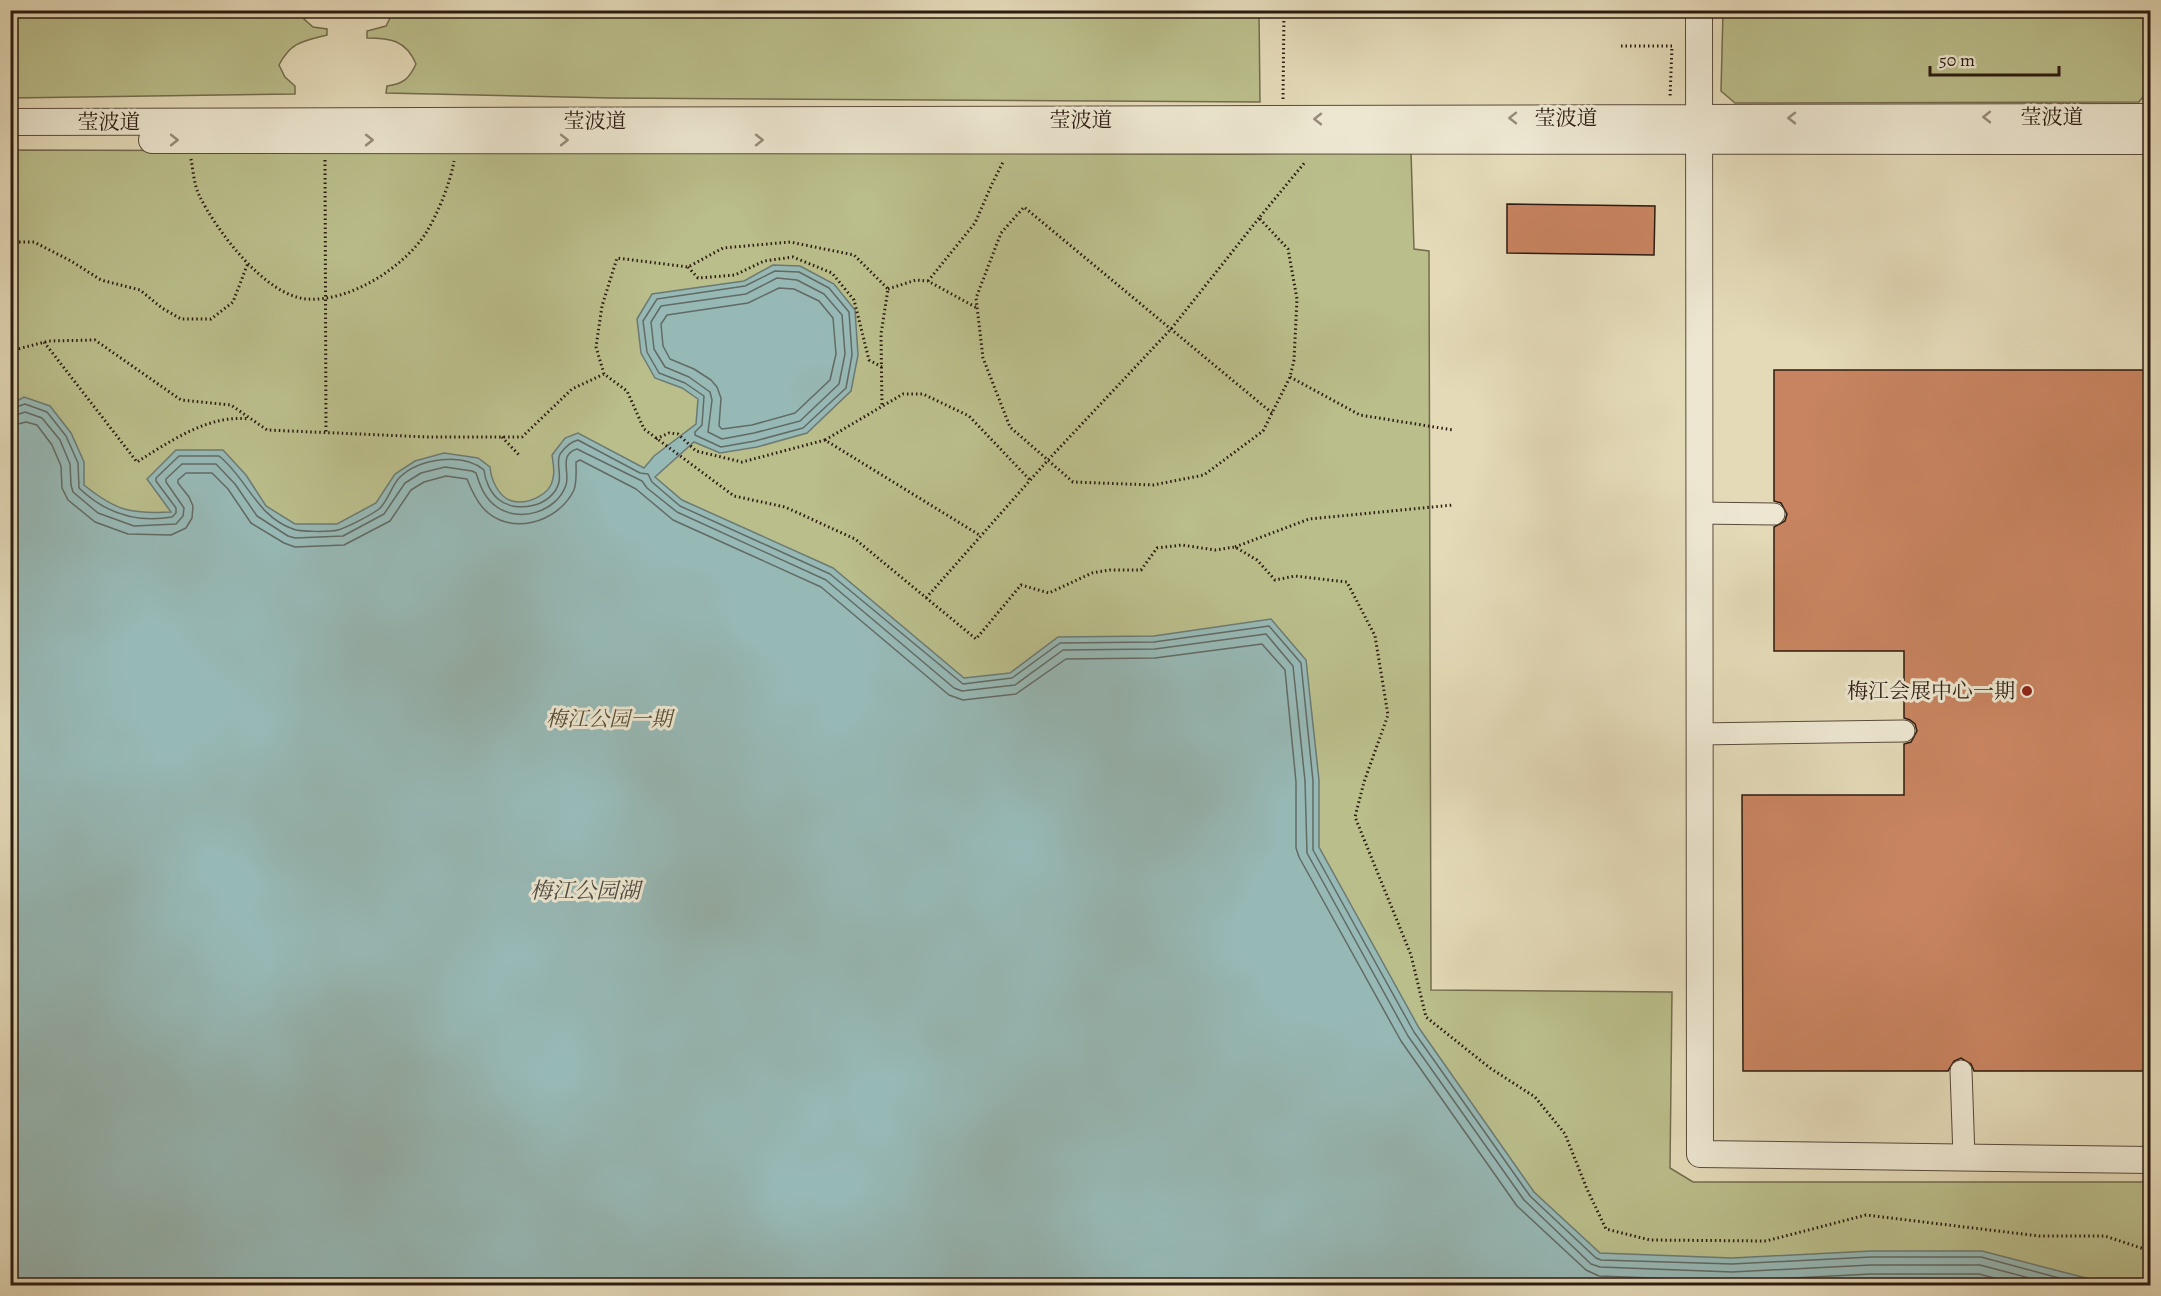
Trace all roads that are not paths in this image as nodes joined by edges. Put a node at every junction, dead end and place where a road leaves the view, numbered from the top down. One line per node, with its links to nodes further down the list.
1 (1699, 10): 4 (street)
2 (10, 122): 4 (street, 莹波道, one-way to 2)
3 (2150, 122): 4 (street, 莹波道)
4 (1699, 130): 5 (street, 莹波道, one-way to 4); 6 (street)
5 (10, 140)
6 (1699, 513): 7 (street); 9 (street)
7 (1774, 514)
8 (1904, 731): 9 (street)
9 (1699, 734): 11 (street)
10 (1961, 1071): 11 (street)
11 (1964, 1157): 12 (street)
12 (2151, 1160)

